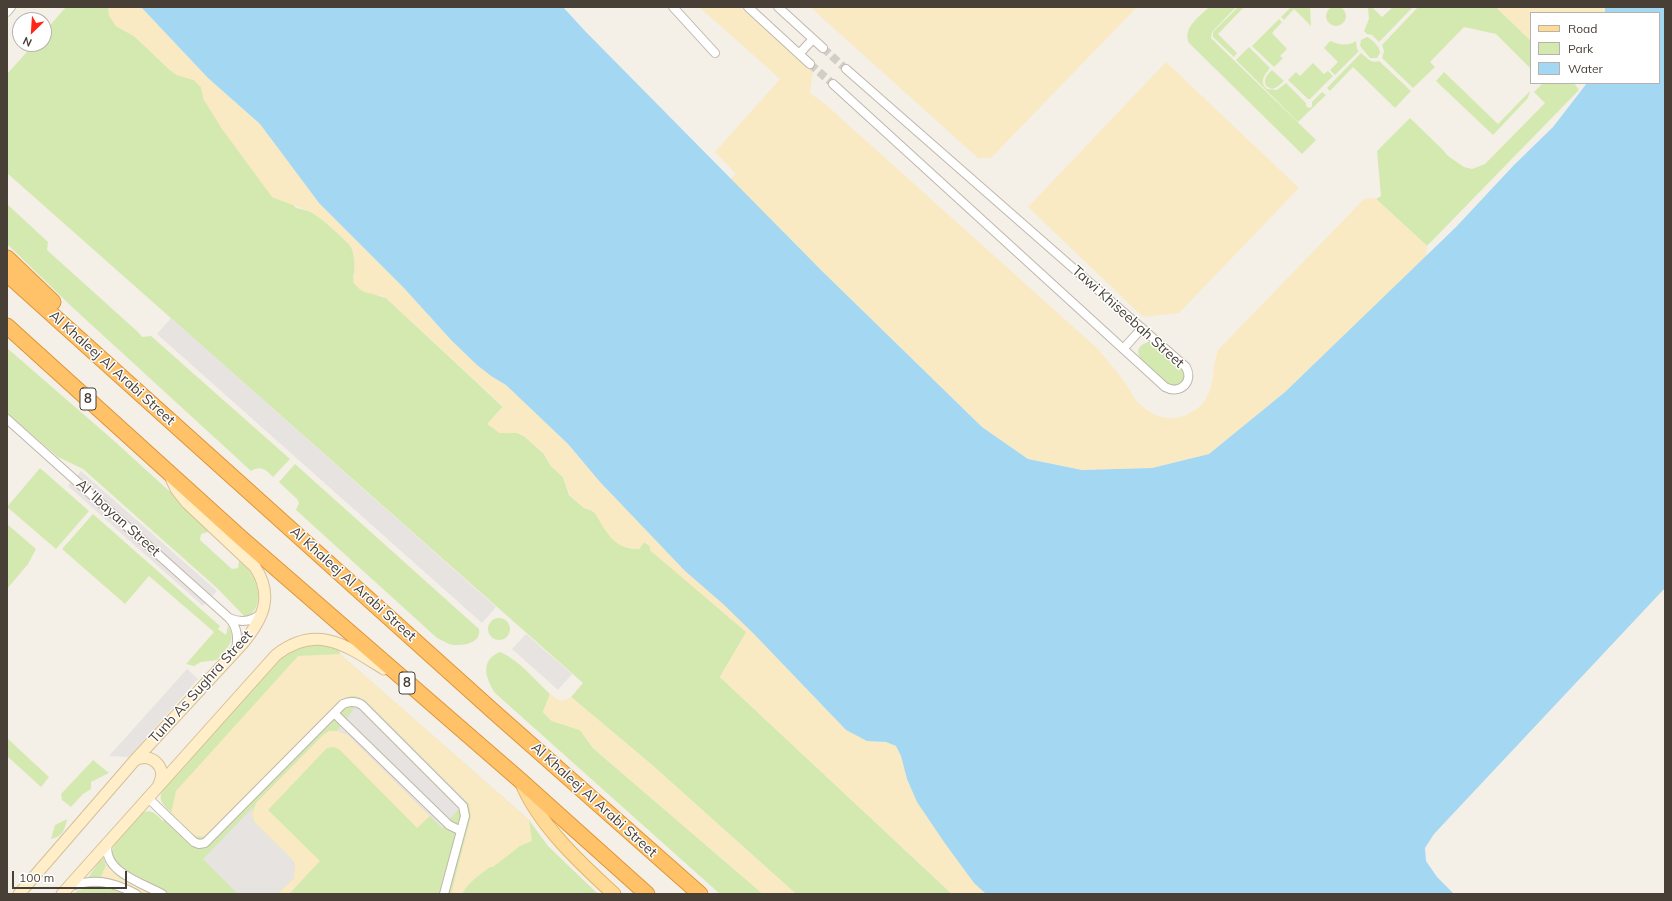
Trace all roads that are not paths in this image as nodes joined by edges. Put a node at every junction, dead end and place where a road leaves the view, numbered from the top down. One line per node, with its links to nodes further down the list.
1 (11, 7): 5 (street)
2 (673, 7): 8 (street)
3 (748, 7): 9 (street)
4 (778, 7): 6 (street)
5 (7, 12)
6 (813, 39): 7 (street); 9 (street)
7 (823, 48)
8 (715, 53)
9 (799, 54): 10 (street)
10 (810, 64)
11 (846, 69): 16 (street, Tawi Khiseebah Street)
12 (833, 84): 17 (street, Tawi Khiseebah Street)
13 (7, 258): 18 (highway)
14 (7, 274): 18 (highway, Al Khaleej Al Arabi Street)
15 (7, 326): 20 (highway, 8)
16 (1142, 328): 17 (street); 17 (street, Tawi Khiseebah Street)
17 (1124, 348)
18 (91, 349): 39 (highway, Al Khaleej Al Arabi Street)
19 (7, 419): 22 (street, Al 'Ibayan Street)
20 (168, 472): 21 (street, Tunb As Sughra Street); 24 (highway, 8)
21 (262, 612): 22 (street); 23 (street, Tunb As Sughra Street)
22 (229, 618): 23 (street, Al 'Ibayan Street)
23 (236, 651): 26 (street, Tunb As Sughra Street)
24 (408, 683): 27 (highway, 8); 28 (street)
25 (334, 713): 29 (street); 30 (street); 30 (street)
26 (135, 760): 28 (street); 33 (street, Tunb As Sughra Street)
27 (521, 781): 37 (main road); 38 (highway, 8)
28 (159, 784): 29 (street)
29 (147, 797): 31 (street)
30 (461, 831): 36 (street)
31 (108, 841): 32 (street); 35 (street)
32 (65, 891): 34 (street)
33 (20, 894)
34 (136, 894)
35 (162, 894)
36 (444, 894)
37 (614, 894)
38 (647, 894)
39 (700, 894)

